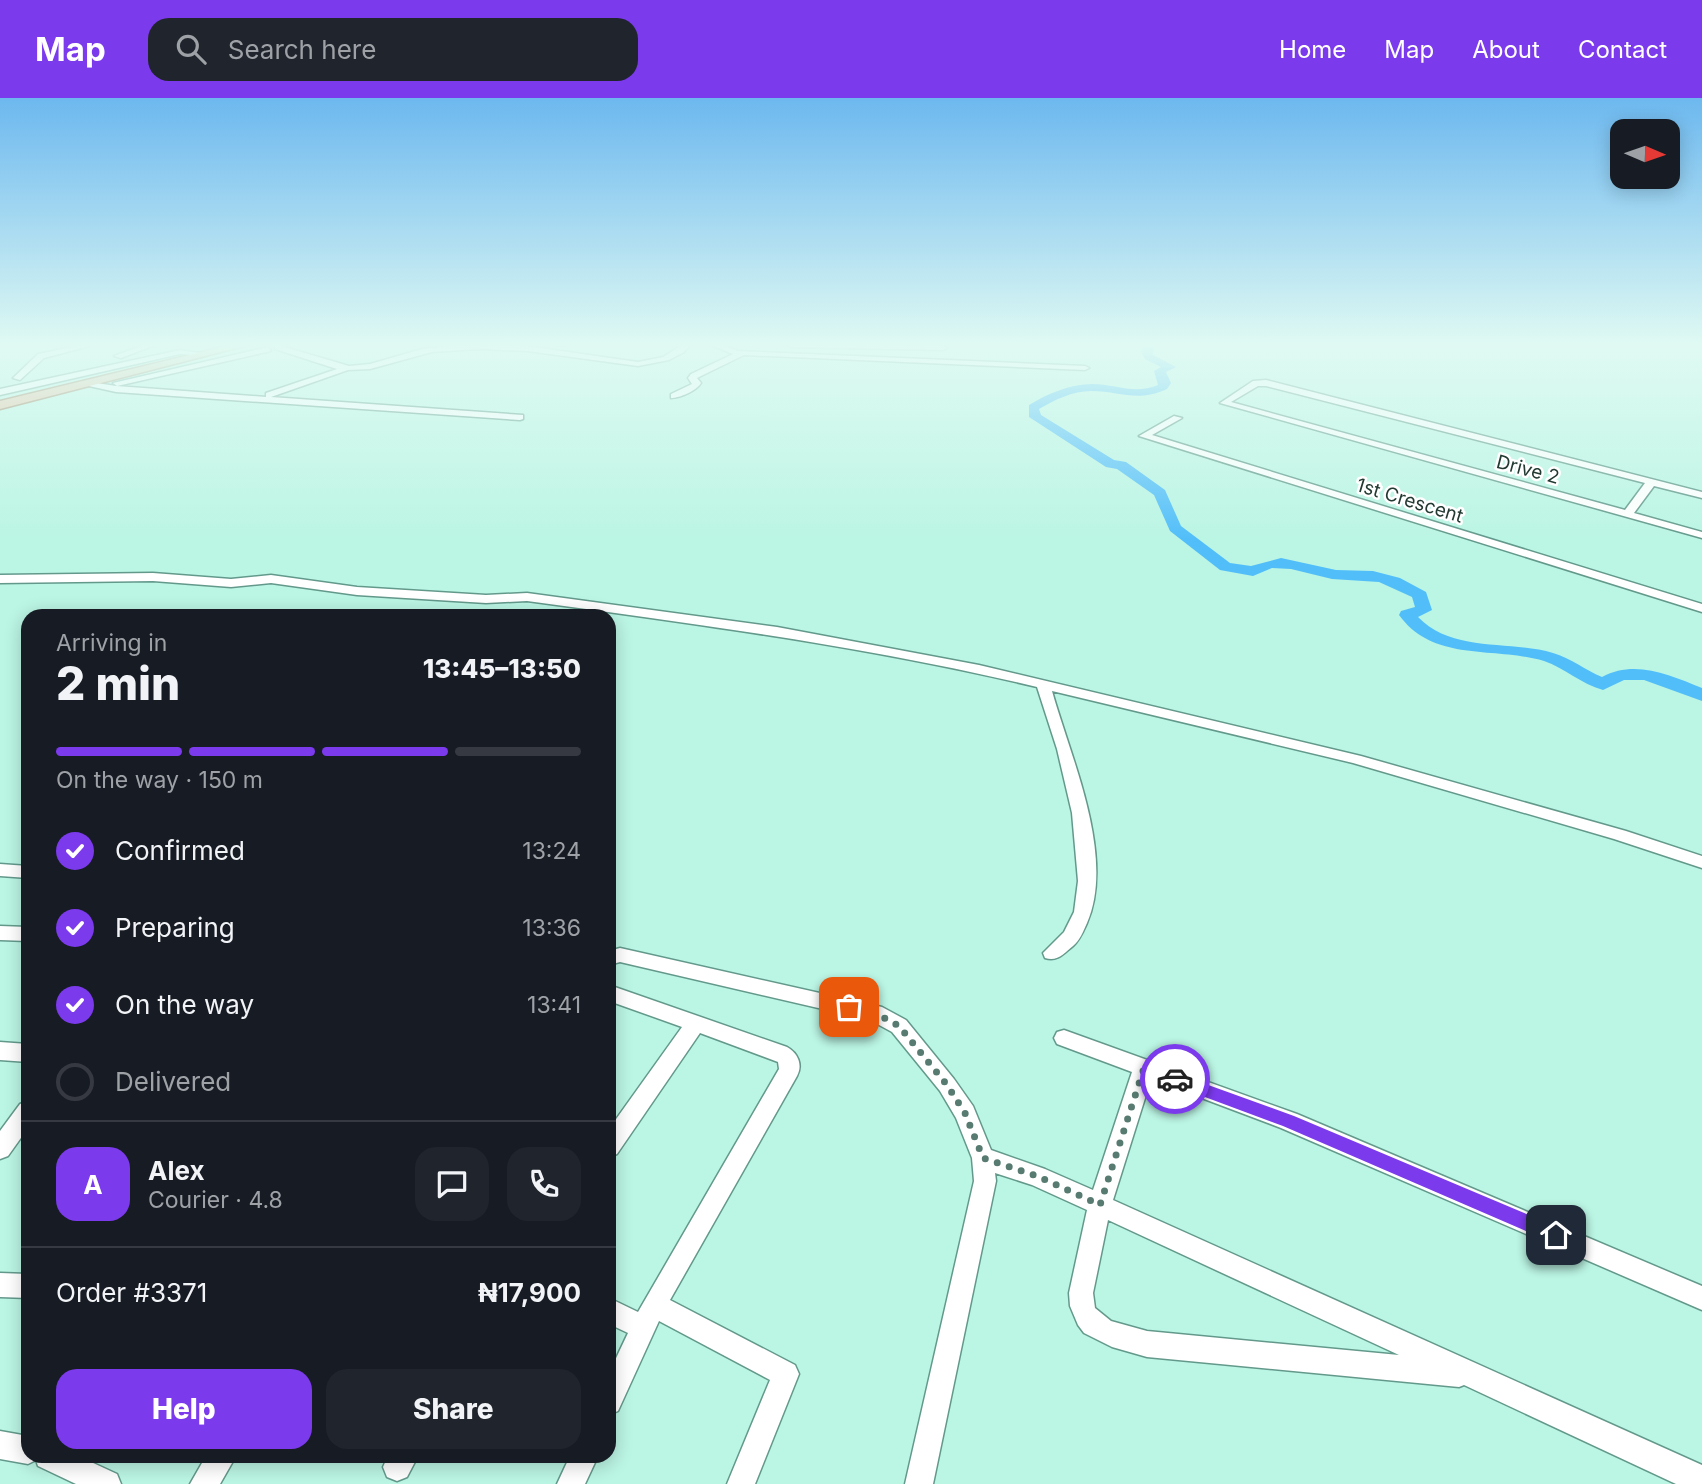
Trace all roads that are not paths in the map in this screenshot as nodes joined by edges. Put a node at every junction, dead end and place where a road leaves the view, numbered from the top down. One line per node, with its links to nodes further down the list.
1 (420, 410): 4 (street)
2 (1248, 410): 8 (street, Drive 2)
3 (1371, 410): 6 (street, Drive 2)
4 (520, 417)
5 (1177, 418): 11 (street, 1st Crescent)
6 (1651, 482): 7 (street); 8 (street)
7 (1702, 495)
8 (1628, 514): 9 (street, Drive 2)
9 (1702, 535)
10 (0, 579): 12 (street)
11 (1702, 608)
12 (615, 609)
13 (616, 609): 14 (street)
14 (1044, 685): 15 (street); 20 (street)
15 (1702, 862)
16 (0, 870): 17 (street)
17 (21, 872)
18 (0, 933): 19 (street)
19 (21, 934)
20 (1052, 953)
21 (616, 956): 31 (street)
22 (616, 996): 23 (street)
23 (695, 1025): 29 (street); 37 (street)
24 (1064, 1038): 27 (street)
25 (0, 1051): 26 (street)
26 (21, 1053)
27 (1144, 1068): 32 (street); 35 (street)
28 (21, 1120): 30 (street)
29 (616, 1137)
30 (0, 1149)
31 (983, 1158): 32 (street); 50 (street)
32 (1100, 1205): 38 (street); 38 (street)
33 (0, 1285): 34 (street)
34 (21, 1286)
35 (1702, 1298)
36 (616, 1311): 37 (street)
37 (648, 1317): 39 (street); 49 (street)
38 (1472, 1376): 45 (street)
39 (616, 1387)
40 (0, 1445): 41 (street)
41 (21, 1449)
42 (63, 1463): 46 (street)
43 (218, 1463): 47 (street)
44 (581, 1463): 48 (street)
45 (1702, 1479)
46 (107, 1484)
47 (204, 1484)
48 (571, 1484)
49 (741, 1484)
50 (919, 1484)

